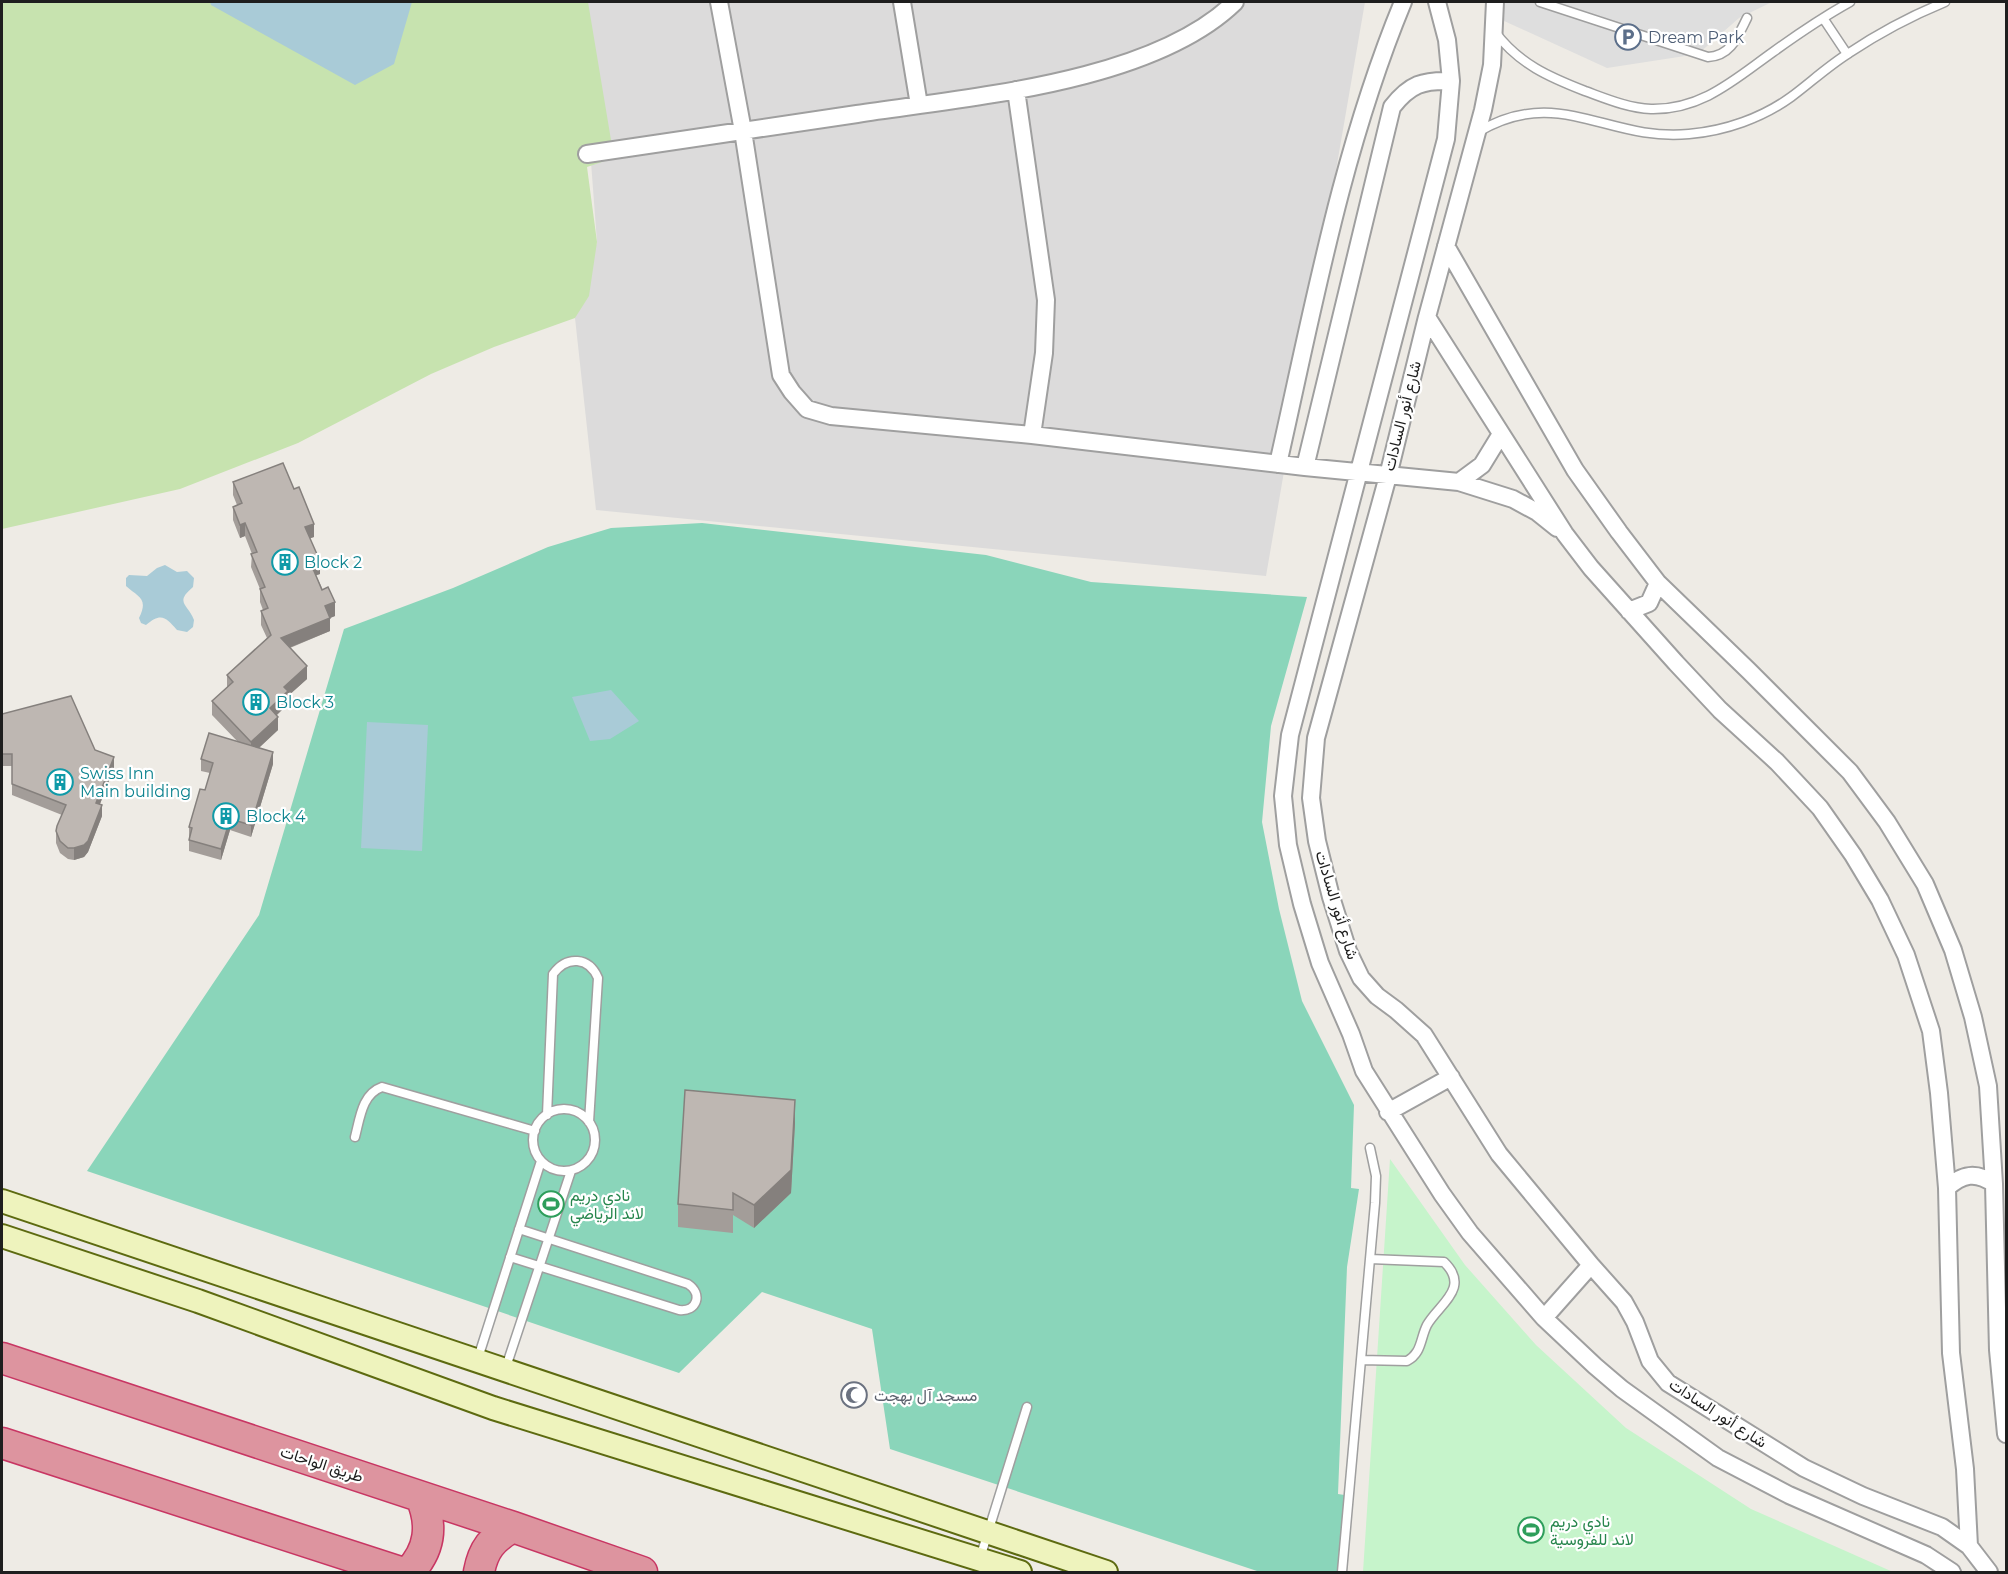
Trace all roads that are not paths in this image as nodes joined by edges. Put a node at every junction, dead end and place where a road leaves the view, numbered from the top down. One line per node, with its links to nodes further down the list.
1 (719, 2): 19 (street)
2 (902, 2): 17 (street)
3 (1234, 2): 15 (street)
4 (1403, 2): 16 (street)
5 (1437, 2): 14 (street, شارع أنور السادات)
6 (1495, 2): 12 (street, شارع أنور السادات)
7 (1540, 2): 10 (lane)
8 (1850, 2): 11 (lane)
9 (1945, 2): 13 (lane)
10 (1747, 18)
11 (1823, 18): 12 (lane); 13 (lane)
12 (1494, 32): 20 (street, شارع أنور السادات)
13 (1847, 54): 20 (lane)
14 (1451, 81): 18 (street); 28 (street, شارع أنور السادات)
15 (1016, 90): 17 (street); 25 (street)
16 (1367, 101): 18 (street); 26 (street)
17 (919, 105): 19 (street)
18 (1392, 107): 27 (street)
19 (743, 131): 21 (street); 25 (street)
20 (1478, 132): 22 (street, شارع أنور السادات)
21 (587, 154)
22 (1446, 246): 23 (street, شارع أنور السادات); 32 (street)
23 (1427, 317): 24 (street); 29 (street, شارع أنور السادات)
24 (1501, 434): 30 (street); 31 (street)
25 (1032, 435): 26 (street)
26 (1278, 464): 27 (street)
27 (1305, 467): 28 (street)
28 (1359, 472): 29 (street); 35 (street, شارع أنور السادات)
29 (1388, 476): 30 (street); 34 (street, شارع أنور السادات)
30 (1459, 482): 31 (street)
31 (1565, 534): 33 (street)
32 (1658, 584): 33 (street); 43 (street)
33 (1629, 611): 44 (street)
34 (1450, 1077): 35 (street); 51 (street, شارع أنور السادات)
35 (1389, 1112): 53 (street, شارع أنور السادات)
36 (547, 1115): 37 (lane); 37 (lane); 38 (lane)
37 (590, 1122): 42 (lane)
38 (535, 1131): 39 (lane); 41 (lane)
39 (355, 1137)
40 (1370, 1148): 50 (lane)
41 (541, 1161): 42 (lane); 46 (lane)
42 (571, 1171): 48 (lane)
43 (1994, 1184): 44 (street); 61 (street)
44 (1947, 1188): 66 (street)
45 (2, 1201): 56 (street)
46 (519, 1229): 48 (lane); 49 (lane)
47 (2, 1236): 58 (street)
48 (549, 1239): 52 (lane); 52 (lane)
49 (510, 1257): 52 (lane); 56 (lane)
50 (1370, 1259): 55 (lane); 55 (lane)
51 (1591, 1265): 53 (street); 66 (street, شارع أنور السادات)
52 (540, 1266): 57 (lane)
53 (1544, 1318): 75 (street, شارع أنور السادات)
54 (2, 1358): 63 (highway, طريق الواحات)
55 (1361, 1360): 74 (lane)
56 (477, 1361): 57 (street); 58 (street)
57 (505, 1370): 60 (street); 65 (street)
58 (466, 1398): 60 (street)
59 (1027, 1407): 65 (lane)
60 (493, 1408): 67 (street)
61 (2007, 1434)
62 (2, 1443): 68 (highway)
63 (421, 1497): 64 (highway, طريق الواحات); 69 (highway)
64 (513, 1527): 70 (highway); 71 (highway, طريق الواحات)
65 (988, 1532): 67 (lane); 73 (street)
66 (1969, 1546): 76 (street, شارع أنور السادات)
67 (980, 1558): 72 (street)
68 (400, 1572)
69 (409, 1572)
70 (479, 1572)
71 (642, 1572)
72 (1020, 1572)
73 (1106, 1572)
74 (1342, 1572)
75 (1952, 1572)
76 (1989, 1572)

